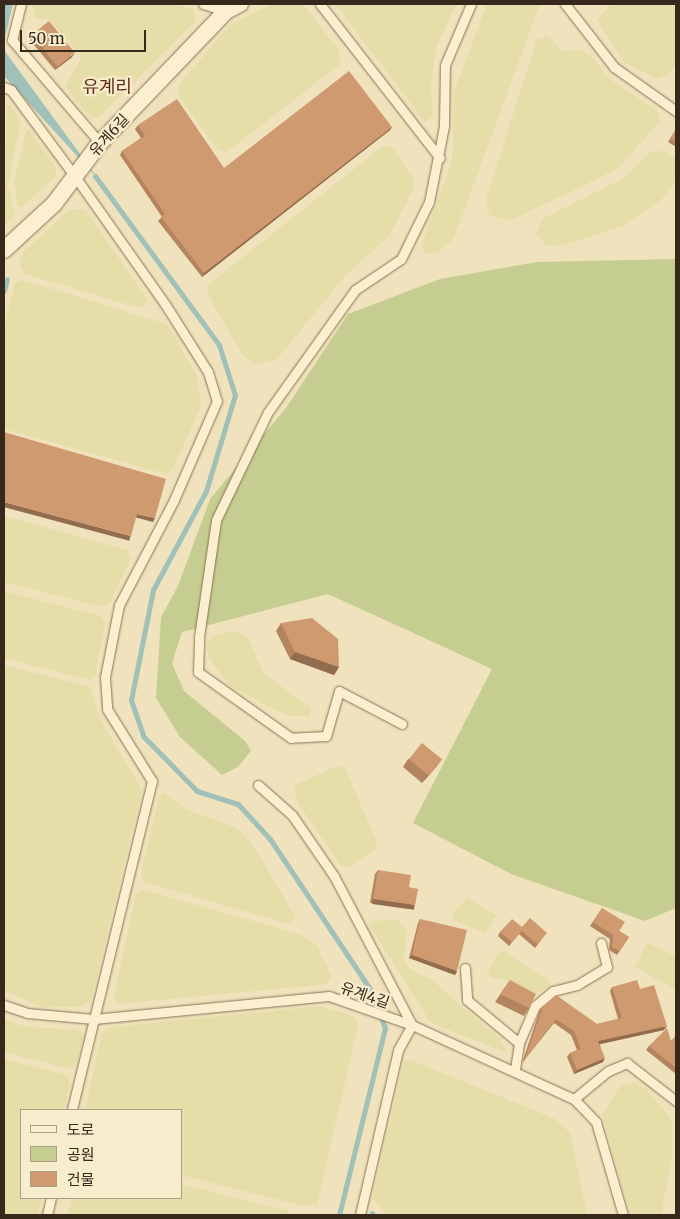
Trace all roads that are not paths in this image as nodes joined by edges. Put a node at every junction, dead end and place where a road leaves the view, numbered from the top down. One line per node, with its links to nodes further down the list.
1 (21, 4): 9 (lane)
2 (203, 4): 6 (lane)
3 (320, 4): 10 (lane)
4 (471, 4): 10 (lane)
5 (565, 4): 8 (lane)
6 (233, 7): 9 (street, 유계6길)
7 (4, 87): 11 (lane)
8 (676, 111)
9 (100, 143): 11 (street, 유계6길)
10 (440, 158): 13 (lane)
11 (74, 175): 12 (street, 유계6길); 18 (lane)
12 (4, 250)
13 (402, 724)
14 (258, 784): 19 (lane)
15 (601, 943): 20 (lane)
16 (465, 968): 20 (lane)
17 (4, 1005): 18 (lane, 유계4길)
18 (94, 1019): 19 (lane, 유계4길); 24 (lane)
19 (412, 1025): 21 (lane, 유계4길); 27 (lane)
20 (518, 1043): 21 (lane)
21 (515, 1069): 22 (lane, 유계4길)
22 (574, 1099): 23 (lane); 28 (lane, 유계4길)
23 (676, 1101)
24 (72, 1109)
25 (51, 1199): 26 (lane)
26 (47, 1215)
27 (360, 1215)
28 (623, 1215)

